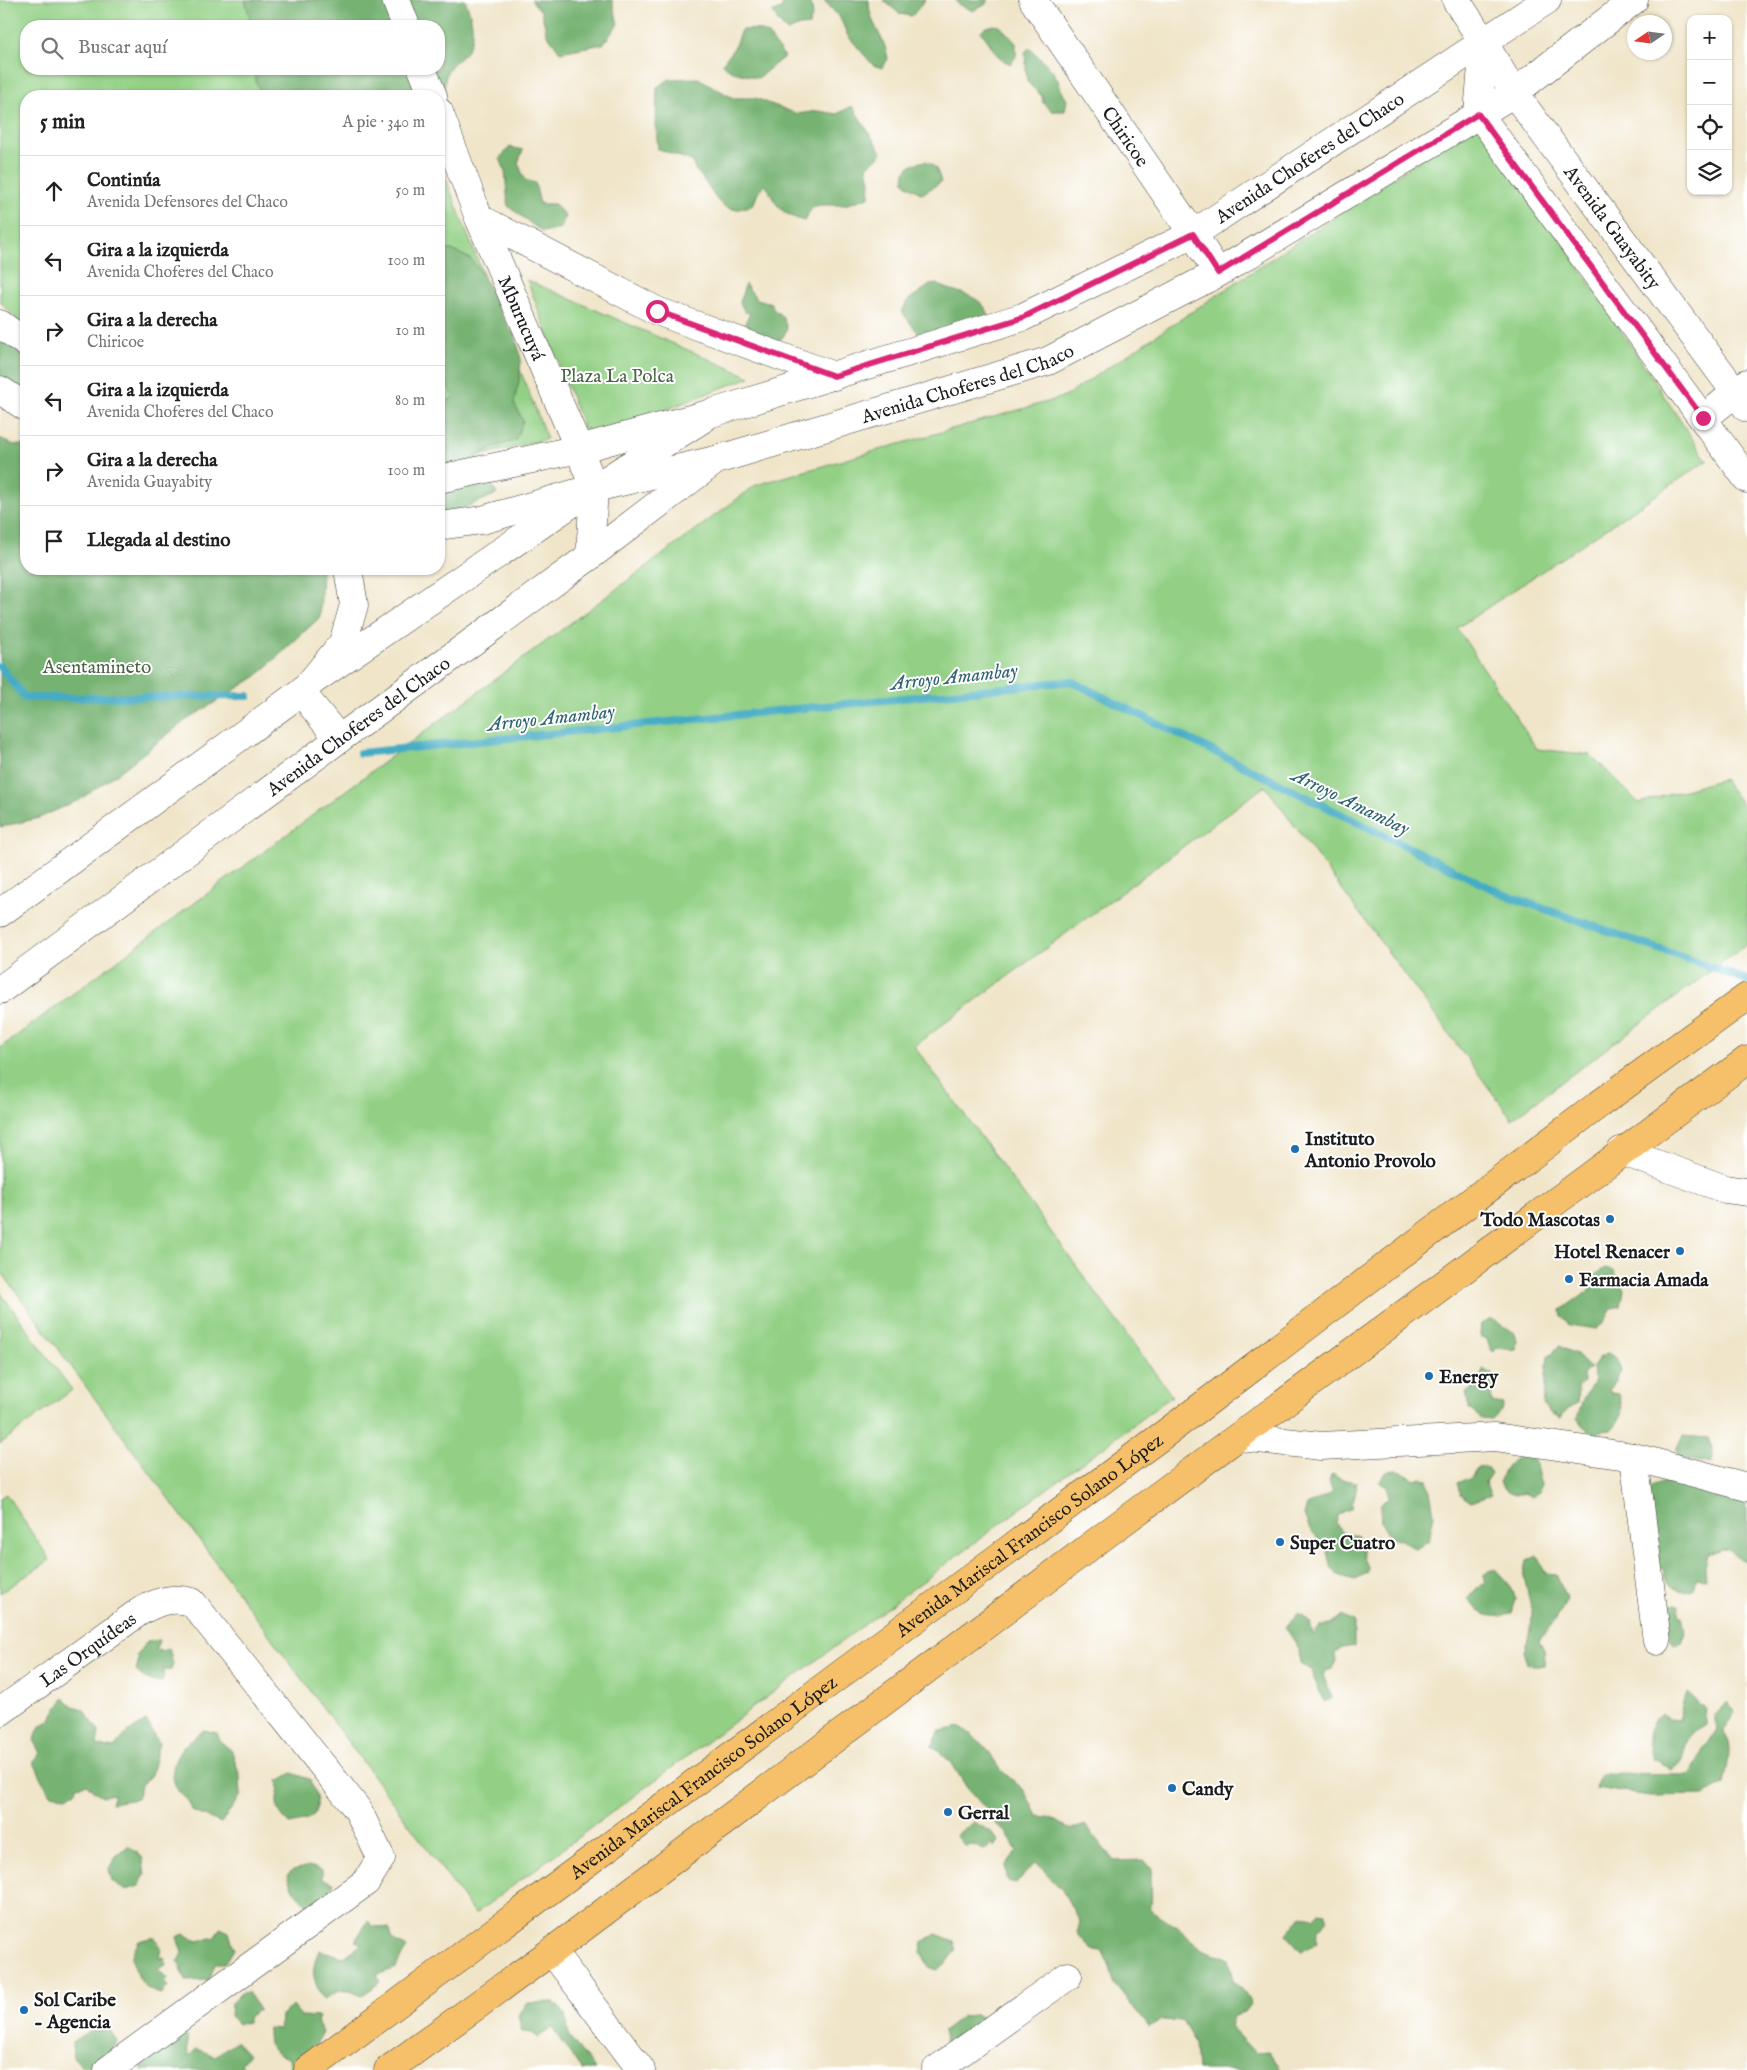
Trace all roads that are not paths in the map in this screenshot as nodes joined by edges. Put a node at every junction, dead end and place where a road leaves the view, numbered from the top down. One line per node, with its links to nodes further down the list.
1 (396, 0): 6 (street)
2 (1033, 0): 14 (street, Chiricoe)
3 (1456, 0): 7 (street, Avenida Guayabity)
4 (1547, 0): 7 (street, Avenida Choferes del Chaco)
5 (1634, 0): 10 (street, Avenida Choferes del Chaco)
6 (404, 20)
7 (1484, 43): 10 (street, Avenida Guayabity); 11 (street); 14 (street, Avenida Choferes del Chaco)
8 (424, 75): 9 (street)
9 (431, 90)
10 (1514, 93): 11 (street, Avenida Choferes del Chaco); 20 (street, Avenida Guayabity)
11 (1478, 114): 15 (street, Avenida Choferes del Chaco); 23 (street)
12 (445, 128): 13 (street, Mburucuyá)
13 (479, 218): 18 (street); 24 (street, Mburucuyá)
14 (1193, 234): 15 (street, Chiricoe); 18 (street, Avenida Choferes del Chaco)
15 (1218, 273): 25 (street, Avenida Choferes del Chaco)
16 (0, 324): 17 (street)
17 (20, 339)
18 (834, 376): 22 (street, Avenida Choferes del Chaco)
19 (0, 390): 21 (street)
20 (1743, 394): 23 (street)
21 (20, 403)
22 (712, 413): 24 (street); 28 (street, Avenida Choferes del Chaco)
23 (1703, 418): 27 (street)
24 (580, 449): 26 (street); 28 (street, Mburucuyá)
25 (716, 460): 28 (street, Avenida Choferes del Chaco); 30 (street, Avenida Choferes del Chaco)
26 (445, 478)
27 (1747, 479)
28 (594, 488): 29 (street); 30 (street, Mburucuyá); 32 (street, Avenida Choferes del Chaco)
29 (445, 525)
30 (590, 556): 33 (street, Avenida Choferes del Chaco)
31 (349, 575): 32 (street)
32 (306, 687): 33 (street); 34 (street, Avenida Choferes del Chaco)
33 (338, 739): 35 (street, Avenida Choferes del Chaco)
34 (0, 912)
35 (0, 990)
36 (1747, 997): 48 (main road, Avenida Mariscal Francisco Solano López)
37 (1747, 1060): 38 (main road)
38 (1621, 1151): 39 (street); 40 (main road)
39 (1747, 1192)
40 (1240, 1437): 41 (street); 45 (main road)
41 (1634, 1457): 42 (street); 43 (street)
42 (1747, 1487)
43 (1657, 1641)
44 (0, 1712): 47 (street, Las Orquídeas)
45 (552, 1951): 49 (main road); 50 (street)
46 (1068, 1976): 51 (street)
47 (108, 2070)
48 (308, 2070)
49 (388, 2070)
50 (641, 2070)
51 (936, 2070)

